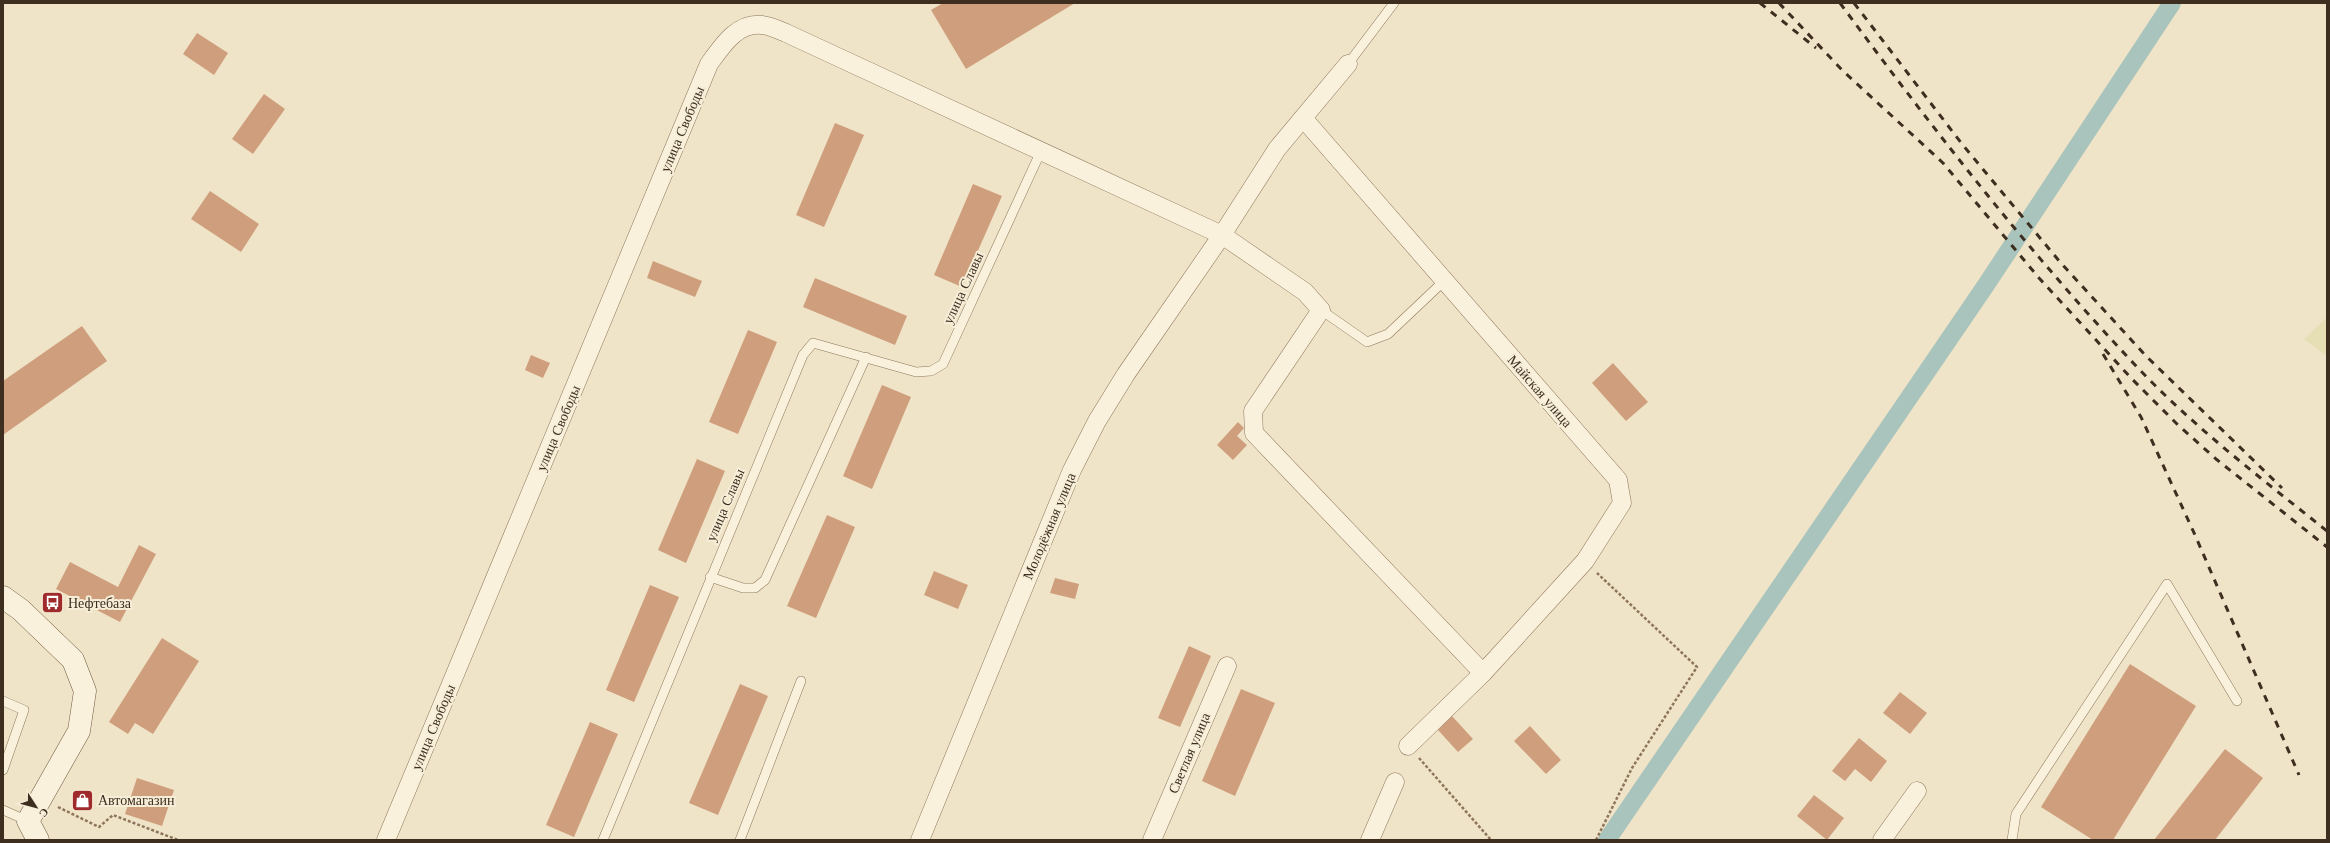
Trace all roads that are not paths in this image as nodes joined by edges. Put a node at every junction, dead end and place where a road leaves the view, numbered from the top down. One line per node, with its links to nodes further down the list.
1 (1394, 3): 2 (lane)
2 (1348, 64): 3 (street, Молодёжная улица)
3 (1303, 118): 5 (street, Молодёжная улица); 6 (street, Майская улица)
4 (1041, 151): 5 (street); 8 (lane, улица Славы); 23 (street, улица Свободы)
5 (1222, 235): 7 (street); 26 (street, Молодёжная улица)
6 (1444, 281): 7 (lane); 12 (street, Майская улица)
7 (1322, 310): 12 (street)
8 (866, 357): 9 (lane); 9 (lane, улица Славы)
9 (710, 577): 24 (lane, улица Славы)
10 (3, 597): 21 (street)
11 (1227, 666): 27 (street, Светлая улица)
12 (1483, 673): 16 (street, Майская улица)
13 (801, 681): 25 (lane)
14 (2237, 701): 30 (lane)
15 (3, 702): 17 (lane)
16 (1408, 746)
17 (3, 770)
18 (1395, 782): 28 (street)
19 (1918, 791): 29 (street)
20 (3, 810): 21 (lane)
21 (28, 821): 22 (street)
22 (38, 840)
23 (386, 840)
24 (602, 840)
25 (740, 840)
26 (920, 840)
27 (1152, 840)
28 (1370, 840)
29 (1882, 840)
30 (2012, 840)

